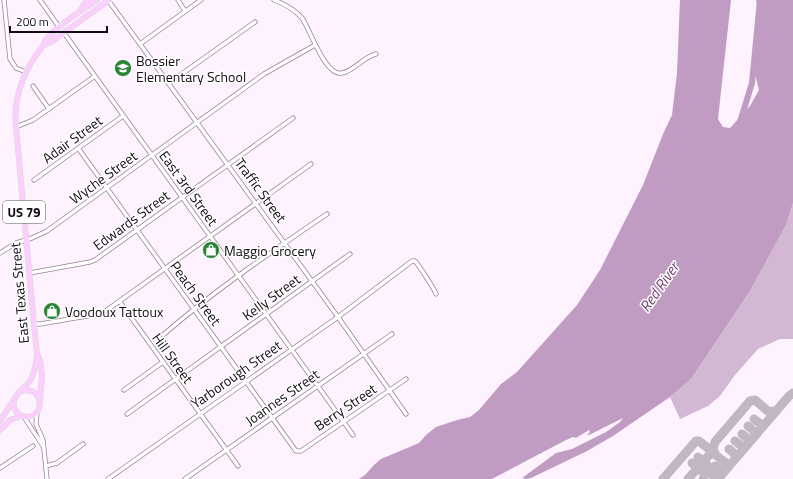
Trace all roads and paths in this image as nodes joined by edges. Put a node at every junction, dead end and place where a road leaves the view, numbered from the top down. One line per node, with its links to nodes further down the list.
1 (10, 0): 9 (street)
2 (40, 0): 13 (street)
3 (87, 0): 11 (main road)
4 (97, 0): 11 (main road, East Texas Street)
5 (108, 0): 14 (main road); 16 (street, Traffic Street)
6 (178, 0): 10 (street)
7 (201, 0): 10 (street)
8 (274, 0): 18 (street)
9 (4, 2): 20 (street)
10 (185, 11): 16 (street)
11 (77, 15): 13 (main road, East Texas Street); 14 (main road)
12 (255, 22): 22 (street)
13 (59, 27): 15 (main road); 17 (main road, East Texas Street)
14 (64, 33): 15 (main road); 21 (street, East 3rd Street)
15 (51, 42): 17 (main road)
16 (140, 44): 22 (street, Traffic Street)
17 (44, 45): 20 (main road, East Texas Street / US 79)
18 (315, 45): 19 (street); 27 (street, Wyche Street)
19 (376, 54)
20 (26, 72): 28 (main road, East Texas Street / US 79)
21 (95, 76): 24 (street); 25 (street, East 3rd Street)
22 (169, 83): 27 (street, Traffic Street)
23 (33, 86): 24 (street)
24 (49, 109): 28 (street)
25 (123, 116): 29 (street, Adair Street); 30 (street, East 3rd Street)
26 (293, 118): 31 (street, Edwards Street)
27 (198, 122): 30 (street, Wyche Street); 31 (street, Traffic Street)
28 (16, 127): 40 (main road, East Texas Street / US 79)
29 (78, 148): 33 (street, Adair Street); 34 (street, Peach Street)
30 (152, 156): 34 (street, Wyche Street); 35 (street, East 3rd Street)
31 (227, 164): 35 (street, Edwards Street); 36 (street, Traffic Street)
32 (311, 164): 36 (street)
33 (34, 180)
34 (106, 188): 38 (street, Peach Street); 40 (street, Wyche Street)
35 (182, 197): 38 (street, Edwards Street); 39 (street, East 3rd Street)
36 (256, 204): 39 (street); 41 (street, Traffic Street)
37 (327, 214): 41 (street)
38 (137, 230): 44 (street, Peach Street); 45 (street, Edwards Street)
39 (211, 237): 44 (street); 46 (street, East 3rd Street)
40 (26, 240): 42 (street, Wyche Street); 45 (main road, East Texas Street / US 79)
41 (284, 243): 46 (street); 47 (street, Traffic Street)
42 (0, 253)
43 (350, 254): 47 (street, Kelly Street)
44 (165, 270): 49 (street); 50 (street, Peach Street)
45 (30, 273): 53 (main road, East Texas Street / US 79)
46 (239, 275): 50 (street); 51 (street, East 3rd Street)
47 (312, 282): 51 (street, Kelly Street); 52 (street, Traffic Street)
48 (436, 294): 52 (street, Yarborough Street)
49 (120, 302): 53 (street); 60 (street, Hill Street)
50 (193, 309): 54 (street); 56 (street, Peach Street)
51 (267, 314): 56 (street, Kelly Street); 57 (street, East 3rd Street)
52 (338, 317): 57 (street, Yarborough Street); 59 (street, Traffic Street)
53 (34, 324): 58 (main road, East Texas Street / US 79)
54 (163, 334)
55 (392, 334): 59 (street, Joannes Street)
56 (221, 347): 62 (street, Kelly Street); 63 (street, Peach Street)
57 (291, 348): 63 (street, Yarborough Street); 64 (street, East 3rd Street)
58 (37, 354): 66 (main road, East Texas Street / US 79); 69 (main road, East Texas Street / US 79)
59 (364, 354): 64 (street, Joannes Street); 67 (street, Traffic Street)
60 (163, 362): 62 (street, Hill Street); 65 (street)
61 (406, 379): 67 (street, Berry Street)
62 (175, 380): 71 (street, Hill Street); 72 (street, Kelly Street)
63 (245, 381): 71 (street, Yarborough Street); 75 (street, Peach Street)
64 (318, 386): 75 (street, Joannes Street); 77 (street, East 3rd Street)
65 (124, 390)
66 (21, 391): 68 (main road, East Texas Street / US 79); 69 (main road)
67 (390, 391): 73 (street, Traffic Street); 77 (street, Berry Street)
68 (14, 401): 74 (main road); 76 (main road, East Texas Street / US 79)
69 (40, 401): 70 (main road, East Texas Street / US 79)
70 (37, 411): 74 (main road); 82 (street)
71 (200, 413): 83 (street, Hill Street); 89 (street, Yarborough Street)
72 (127, 414)
73 (406, 414)
74 (22, 416): 78 (main road); 82 (street)
75 (272, 418): 83 (street, Joannes Street); 84 (street, Peach Street)
76 (0, 421)
77 (344, 422): 79 (street, East 3rd Street); 84 (street, Berry Street)
78 (0, 430)
79 (353, 435)
80 (83, 444): 85 (street)
81 (33, 446): 87 (street)
82 (43, 446): 85 (street)
83 (226, 450): 86 (street, Hill Street); 90 (street, Joannes Street)
84 (296, 451)
85 (46, 466): 88 (street)
86 (238, 466)
87 (0, 468)
88 (47, 479)
89 (108, 479)
90 (185, 479)

